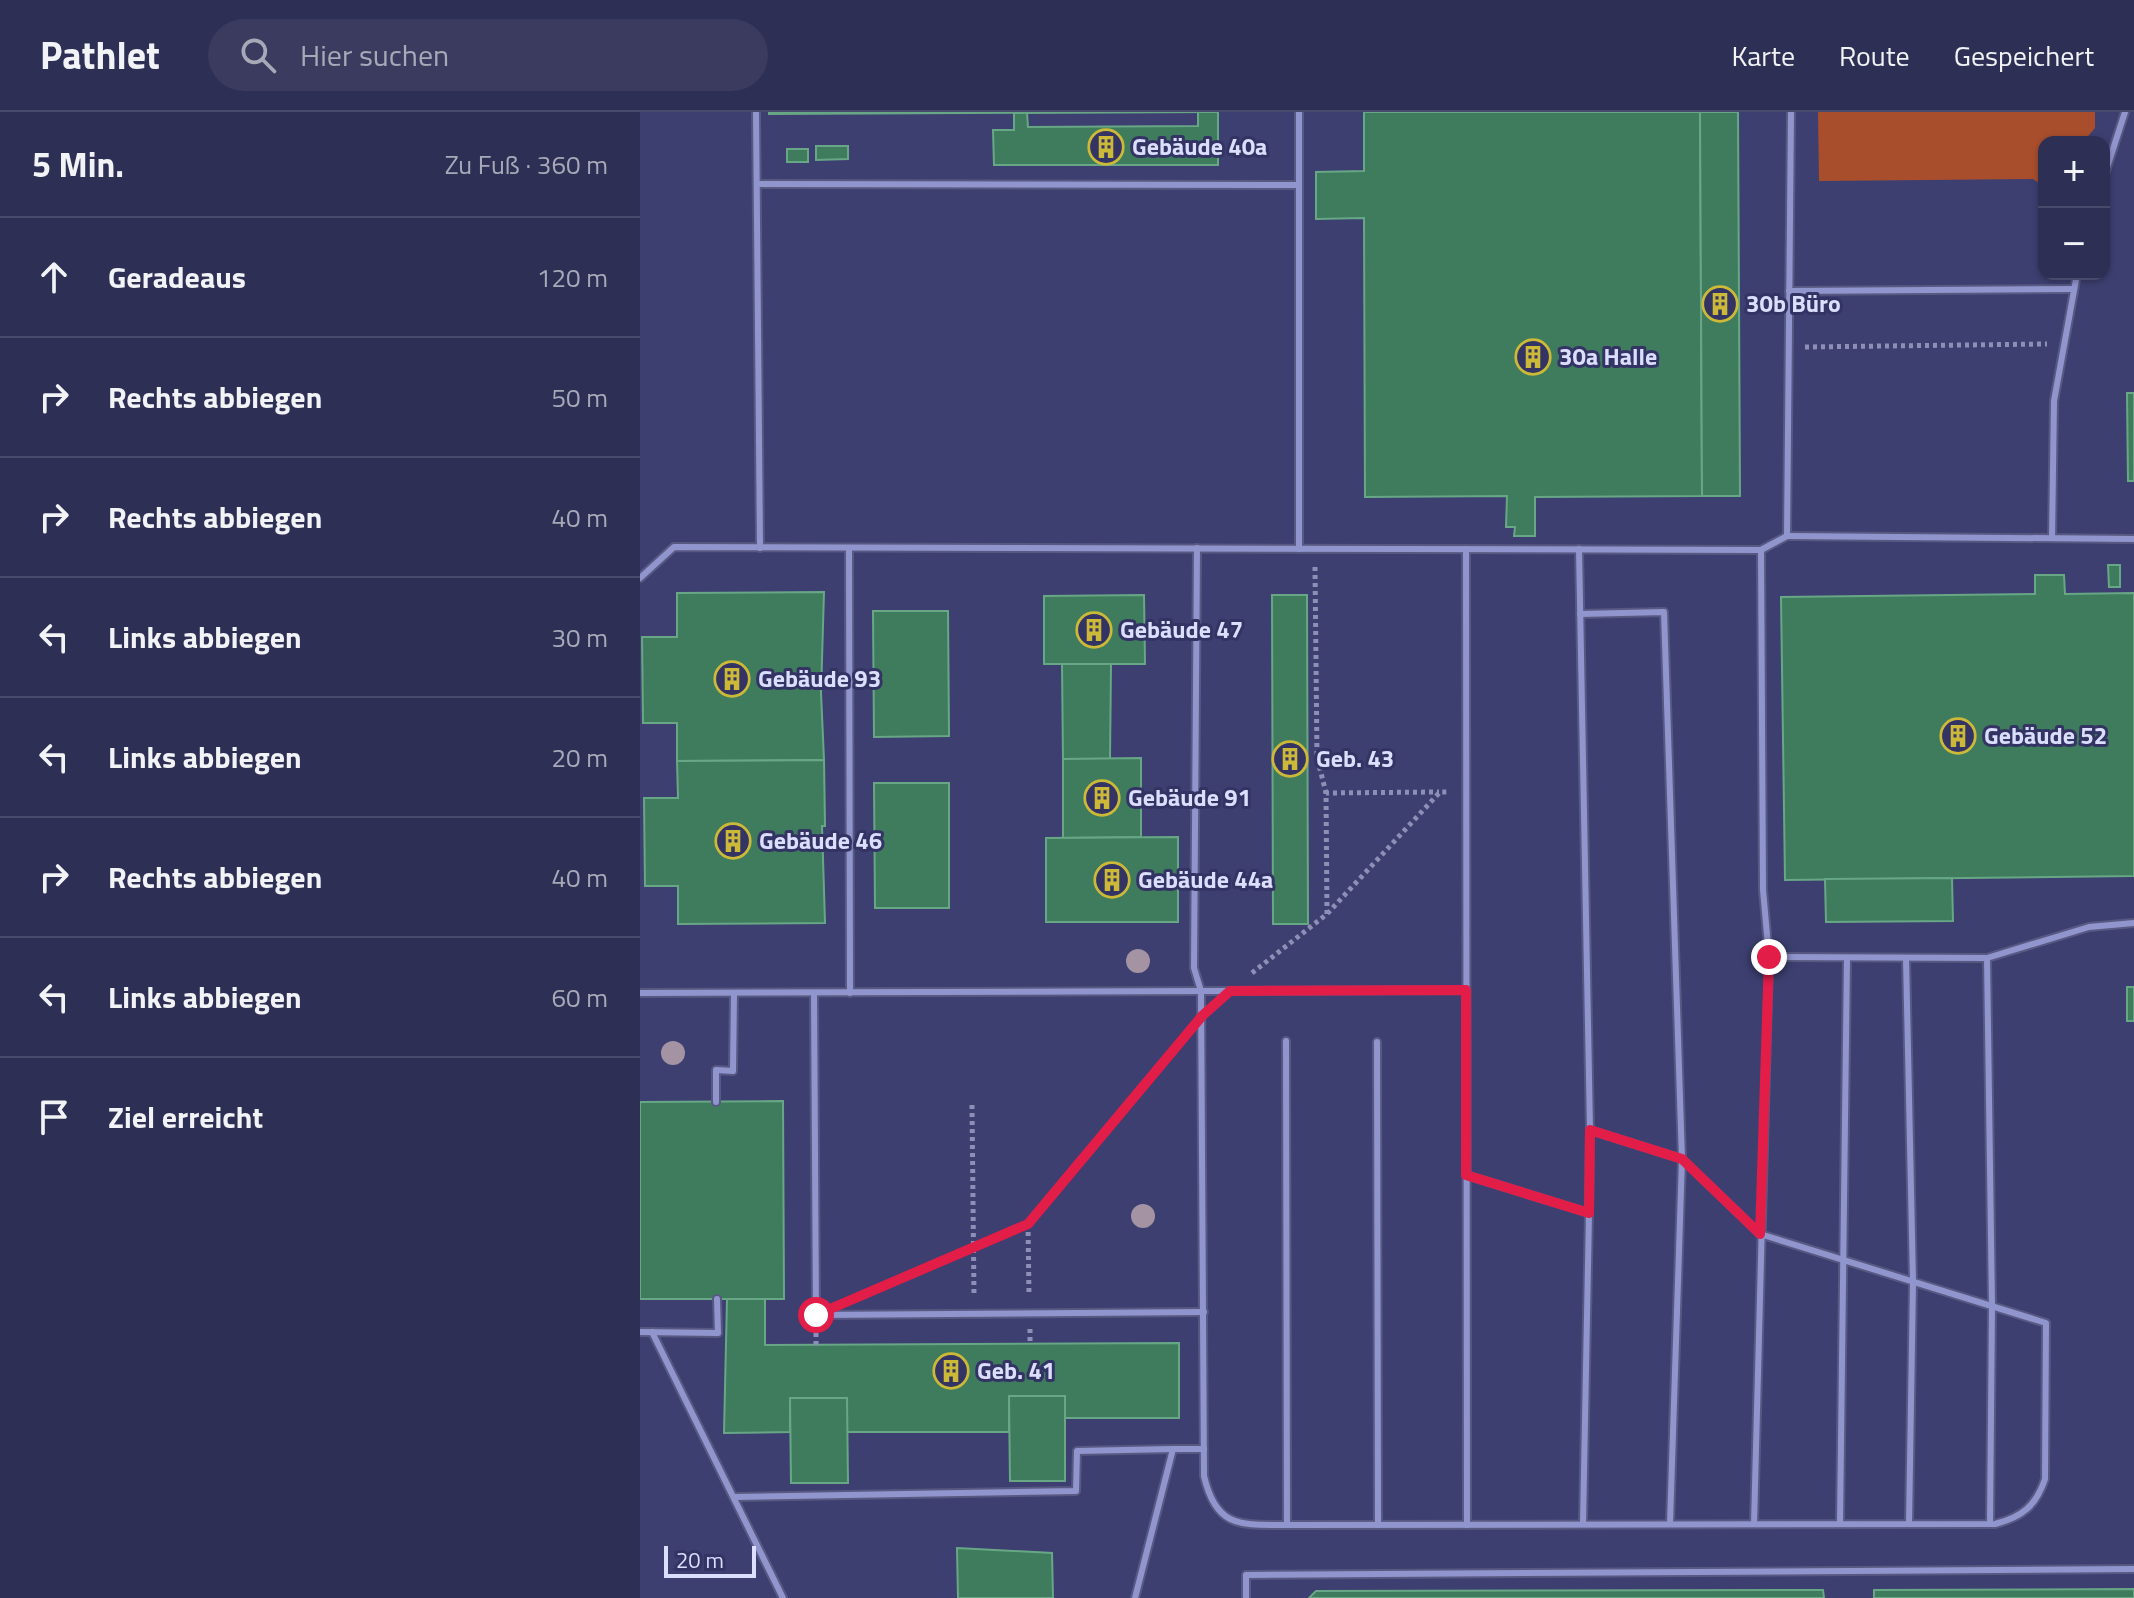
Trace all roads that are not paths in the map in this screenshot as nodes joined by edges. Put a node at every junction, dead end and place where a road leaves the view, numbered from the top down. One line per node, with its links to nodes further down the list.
1 (756, 112): 6 (lane)
2 (1299, 112): 7 (lane)
3 (1791, 112): 10 (lane)
4 (2125, 112): 5 (lane)
5 (2110, 158)
6 (757, 184): 7 (lane); 14 (lane)
7 (1299, 185): 17 (lane)
8 (2075, 280): 9 (lane)
9 (2073, 289): 10 (lane); 12 (lane)
10 (1789, 291): 11 (lane)
11 (1787, 536): 12 (lane); 20 (lane)
12 (2052, 538): 13 (lane)
13 (2134, 539)
14 (760, 548): 15 (lane); 21 (lane)
15 (849, 548): 16 (lane); 33 (lane)
16 (1197, 548): 17 (lane); 29 (lane)
17 (1299, 549): 18 (lane)
18 (1466, 549): 19 (lane); 28 (lane)
19 (1579, 549): 20 (lane); 22 (lane)
20 (1761, 550): 24 (lane)
21 (640, 578)
22 (1580, 614): 37 (lane); 38 (lane)
23 (2134, 923): 27 (lane)
24 (1769, 957): 25 (lane); 41 (lane)
25 (1847, 958): 26 (lane); 42 (lane)
26 (1906, 958): 27 (lane); 43 (lane)
27 (1987, 958): 45 (lane)
28 (1466, 990): 29 (lane); 39 (lane)
29 (1201, 991): 33 (lane); 46 (lane)
30 (640, 993): 31 (lane)
31 (734, 993): 32 (lane); 36 (lane)
32 (814, 993): 33 (lane); 46 (lane)
33 (850, 993)
34 (1286, 1041): 58 (lane)
35 (1377, 1042): 59 (lane)
36 (716, 1102)
37 (1590, 1130): 38 (lane); 40 (lane)
38 (1682, 1159): 41 (lane); 53 (lane)
39 (1466, 1175): 40 (lane); 60 (lane)
40 (1589, 1213): 52 (lane)
41 (1760, 1234): 42 (lane); 54 (lane)
42 (1843, 1260): 43 (lane); 55 (lane)
43 (1913, 1282): 45 (lane); 56 (lane)
44 (717, 1299): 48 (lane)
45 (1992, 1306): 57 (lane); 57 (lane)
46 (1204, 1312): 50 (lane)
47 (640, 1332): 48 (lane)
48 (652, 1332): 51 (lane)
49 (1173, 1449): 50 (lane); 51 (lane); 63 (lane)
50 (1204, 1449): 58 (lane)
51 (734, 1497): 62 (lane)
52 (1583, 1524): 53 (lane); 60 (lane)
53 (1670, 1524): 54 (lane)
54 (1754, 1524): 55 (lane)
55 (1840, 1524): 56 (lane)
56 (1909, 1524): 57 (lane)
57 (1990, 1524)
58 (1287, 1525): 59 (lane)
59 (1378, 1525): 60 (lane)
60 (1467, 1525)
61 (2134, 1569): 64 (lane)
62 (783, 1598)
63 (1135, 1598)
64 (1246, 1598)

